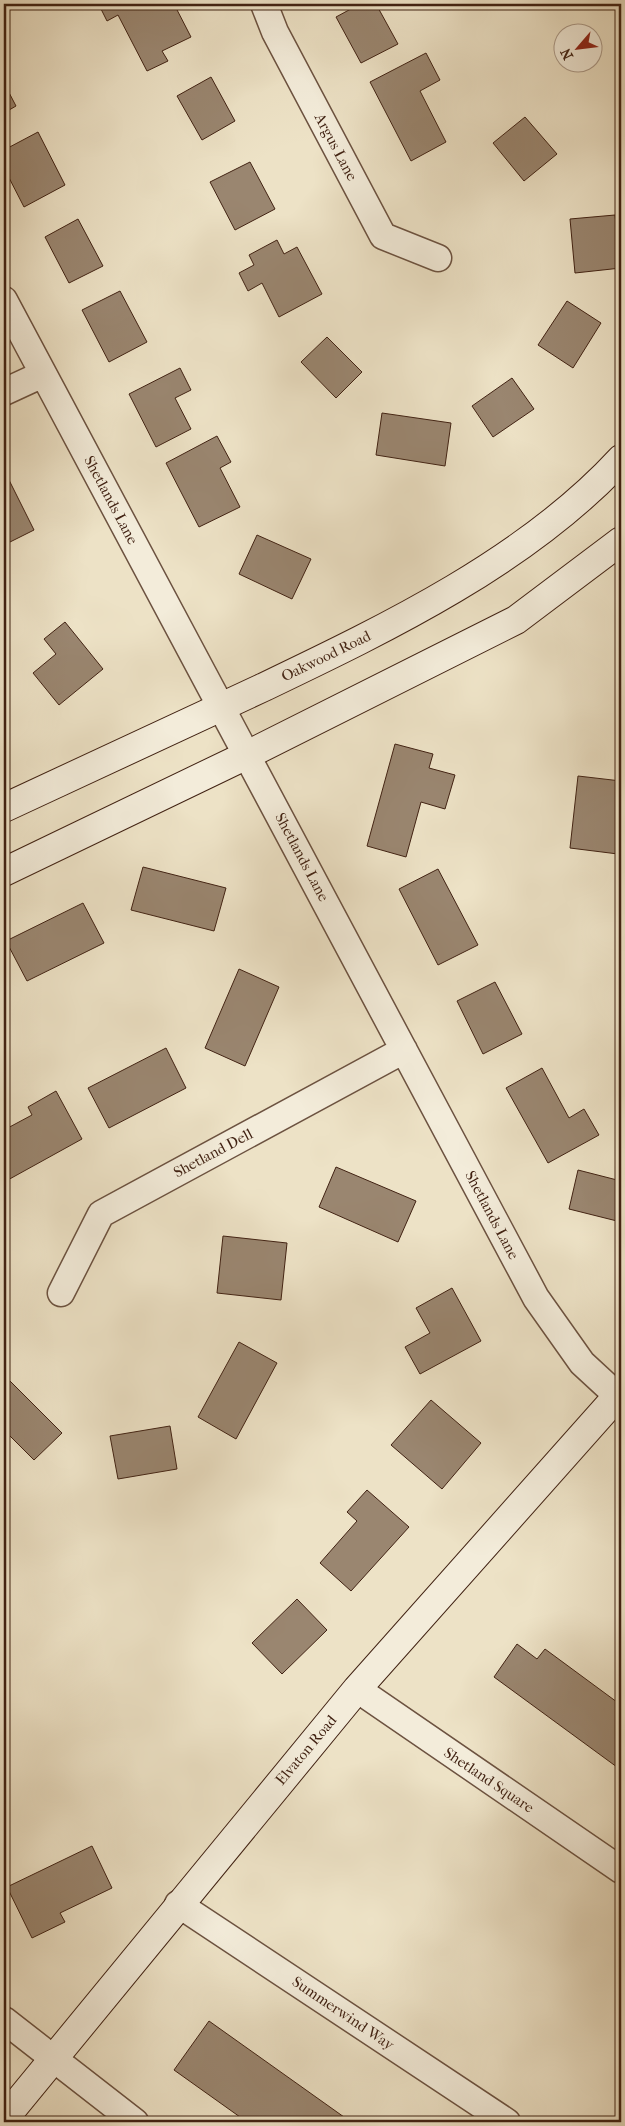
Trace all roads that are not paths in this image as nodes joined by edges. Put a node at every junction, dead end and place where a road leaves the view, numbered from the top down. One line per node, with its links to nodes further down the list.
1 (264, 4): 2 (street, Argus Lane)
2 (438, 258)
3 (4, 300): 4 (street, Shetlands Lane)
4 (43, 374): 5 (street); 8 (street, Shetlands Lane)
5 (4, 392)
6 (621, 459): 8 (street, Oakwood Road)
7 (621, 541): 9 (street)
8 (222, 706): 9 (street, Shetlands Lane); 10 (street, Oakwood Road)
9 (247, 755): 11 (street); 12 (street, Shetlands Lane)
10 (4, 808)
11 (4, 872)
12 (404, 1050): 13 (street, Shetland Dell); 14 (street, Shetlands Lane)
13 (61, 1293)
14 (620, 1396): 15 (street, Elvaton Road)
15 (356, 1689): 16 (street, Shetland Square); 17 (street, Elvaton Road)
16 (621, 1870)
17 (178, 1904): 19 (street, Elvaton Road); 22 (street, Summerwind Way)
18 (4, 2020): 19 (street)
19 (53, 2057): 20 (street, Elvaton Road); 21 (street)
20 (4, 2119)
21 (135, 2122)
22 (507, 2122)

